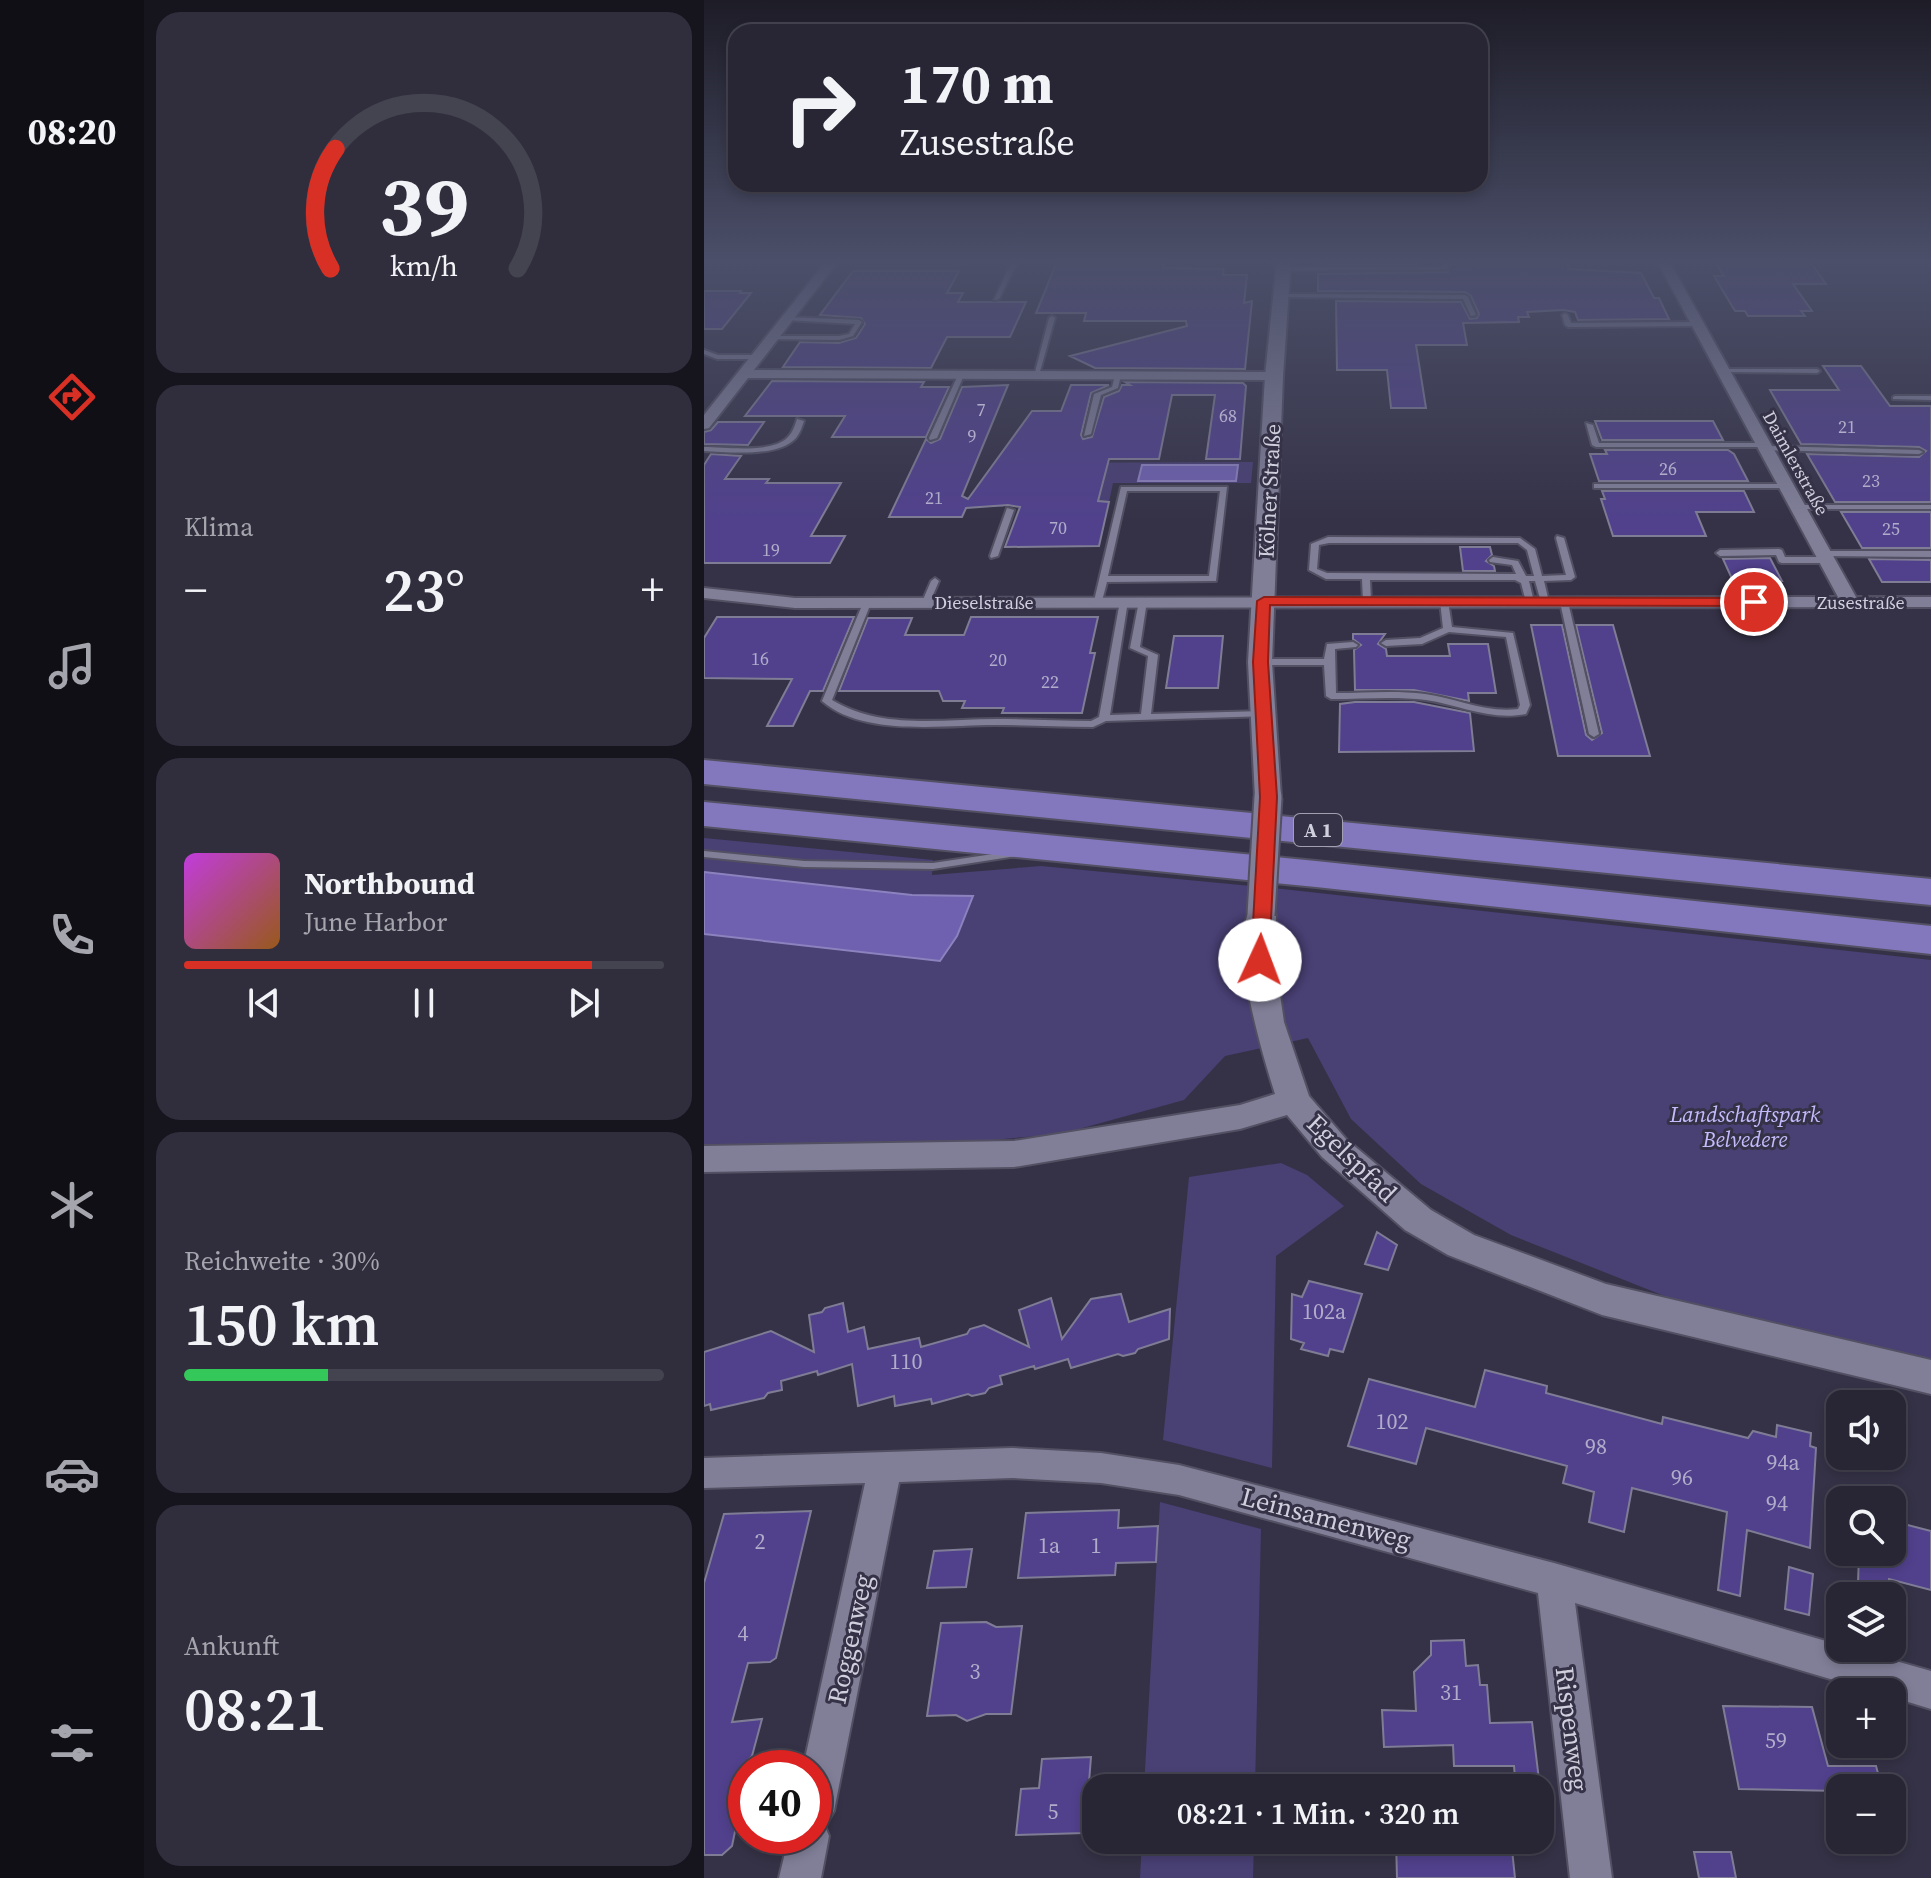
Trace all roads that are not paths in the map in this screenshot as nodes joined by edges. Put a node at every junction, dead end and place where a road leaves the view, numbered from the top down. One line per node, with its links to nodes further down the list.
1 (766, 347): 6 (street)
2 (1044, 347): 11 (lane)
3 (1277, 347): 13 (street, Kölner Straße)
4 (1710, 347): 7 (street, Daimlerstraße)
5 (704, 352): 6 (lane)
6 (758, 357): 9 (street)
7 (1723, 371): 8 (lane); 21 (street, Daimlerstraße)
8 (1817, 371)
9 (744, 374): 10 (street); 17 (street)
10 (961, 375): 11 (street); 20 (lane)
11 (1036, 375): 12 (street)
12 (1118, 375): 13 (street); 19 (lane)
13 (1274, 376): 46 (street, Kölner Straße)
14 (1895, 398): 15 (lane)
15 (1931, 398)
16 (800, 421): 22 (lane)
17 (704, 425)
18 (1589, 425): 21 (lane)
19 (1087, 434)
20 (933, 438)
21 (1764, 446): 23 (lane); 25 (street, Daimlerstraße)
22 (704, 449)
23 (1919, 452)
24 (1597, 486): 25 (lane)
25 (1786, 486): 26 (street, Daimlerstraße)
26 (1797, 507): 27 (lane); 33 (street, Daimlerstraße)
27 (1931, 507)
28 (1010, 510): 32 (lane)
29 (1560, 538): 40 (lane)
30 (1720, 553): 33 (lane)
31 (1931, 554): 33 (lane)
32 (994, 556)
33 (1824, 557): 52 (street, Daimlerstraße)
34 (1313, 559): 35 (lane); 37 (lane); 40 (lane)
35 (1329, 559)
36 (1493, 560): 39 (lane)
37 (1366, 577): 39 (lane); 47 (lane)
38 (1103, 579): 38 (lane); 43 (lane)
39 (1523, 579): 40 (lane); 50 (lane)
40 (1539, 579): 50 (lane)
41 (935, 581): 49 (lane)
42 (704, 593): 54 (street, Dieselstraße)
43 (1098, 601): 44 (street, Dieselstraße); 49 (street, Dieselstraße)
44 (1124, 601): 45 (street, Dieselstraße); 62 (lane)
45 (1143, 601): 46 (street, Dieselstraße); 61 (lane)
46 (1264, 601): 47 (street, Zusestraße); 58 (street, Kölner Straße)
47 (1367, 601): 48 (street, Zusestraße)
48 (1444, 601): 50 (street, Zusestraße); 55 (lane)
49 (926, 602): 54 (street, Dieselstraße)
50 (1537, 602): 51 (street, Zusestraße)
51 (1564, 602): 52 (street, Zusestraße); 63 (lane)
52 (1850, 602): 53 (street, Zusestraße)
53 (1931, 602)
54 (867, 603): 62 (lane)
55 (1448, 629): 56 (lane); 59 (lane)
56 (1386, 643)
57 (1353, 645): 59 (lane)
58 (1260, 662): 59 (lane); 60 (street, Kölner Straße)
59 (1329, 662)
60 (1265, 714): 61 (lane); 70 (street, Kölner Straße, bridge)
61 (1146, 717): 62 (lane)
62 (1104, 718)
63 (1594, 734)
64 (704, 772): 68 (highway, A 1)
65 (704, 814): 66 (highway, A 1)
66 (1053, 848): 67 (lane); 69 (highway, A 1)
67 (704, 854)
68 (1931, 892)
69 (1931, 940)
70 (1294, 1101): 71 (street, Egelspfad); 72 (street, Egelspfad)
71 (704, 1159)
72 (1931, 1377)
73 (885, 1466): 74 (street, Leinsamenweg); 75 (street, Leinsamenweg); 77 (street, Roggenweg)
74 (704, 1473)
75 (1554, 1580): 76 (street, Leinsamenweg); 80 (street, Rispenweg)
76 (1931, 1690)
77 (827, 1750)
78 (805, 1854): 79 (street)
79 (800, 1878)
80 (1591, 1878)

